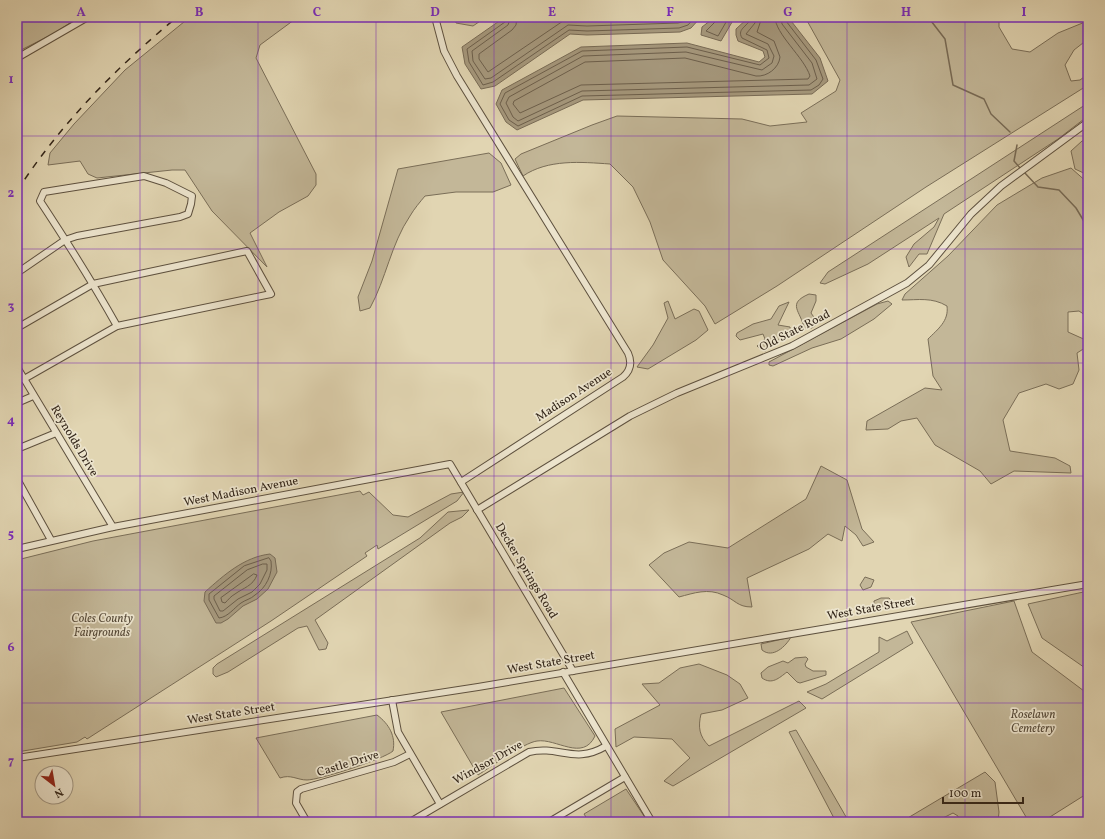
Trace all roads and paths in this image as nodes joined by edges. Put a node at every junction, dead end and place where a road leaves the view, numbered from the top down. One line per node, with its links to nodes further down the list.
1 (88, 17): 3 (street)
2 (435, 17): 17 (street, Madison Avenue)
3 (17, 58)
4 (1088, 122): 18 (street, Old State Road)
5 (65, 240): 5 (street); 6 (street); 7 (street)
6 (17, 273)
7 (93, 284): 8 (street); 8 (street); 9 (street)
8 (117, 326): 11 (street)
9 (17, 328)
10 (17, 367): 11 (street, Reynolds Drive)
11 (24, 379): 12 (street, Reynolds Drive)
12 (33, 396): 13 (street); 14 (street, Reynolds Drive)
13 (17, 403)
14 (56, 433): 15 (street); 19 (street, Reynolds Drive)
15 (17, 449)
16 (17, 479): 20 (street)
17 (461, 482): 18 (street, Decker Springs Road); 19 (street, West Madison Avenue)
18 (477, 510): 23 (street, Decker Springs Road)
19 (112, 527): 20 (street, West Madison Avenue)
20 (51, 540): 21 (street, West Madison Avenue)
21 (17, 549)
22 (1088, 584): 23 (street, West State Street)
23 (573, 671): 24 (street, West State Street)
24 (563, 672): 25 (street, West State Street); 26 (street)
25 (392, 700): 27 (street); 28 (street, West State Street)
26 (606, 746): 29 (street); 30 (street, Windsor Drive)
27 (410, 754): 30 (street); 31 (street, Castle Drive)
28 (17, 758)
29 (625, 777): 33 (street); 34 (street)
30 (440, 804): 32 (street, Windsor Drive)
31 (307, 822)
32 (410, 822)
33 (549, 822)
34 (652, 822)

